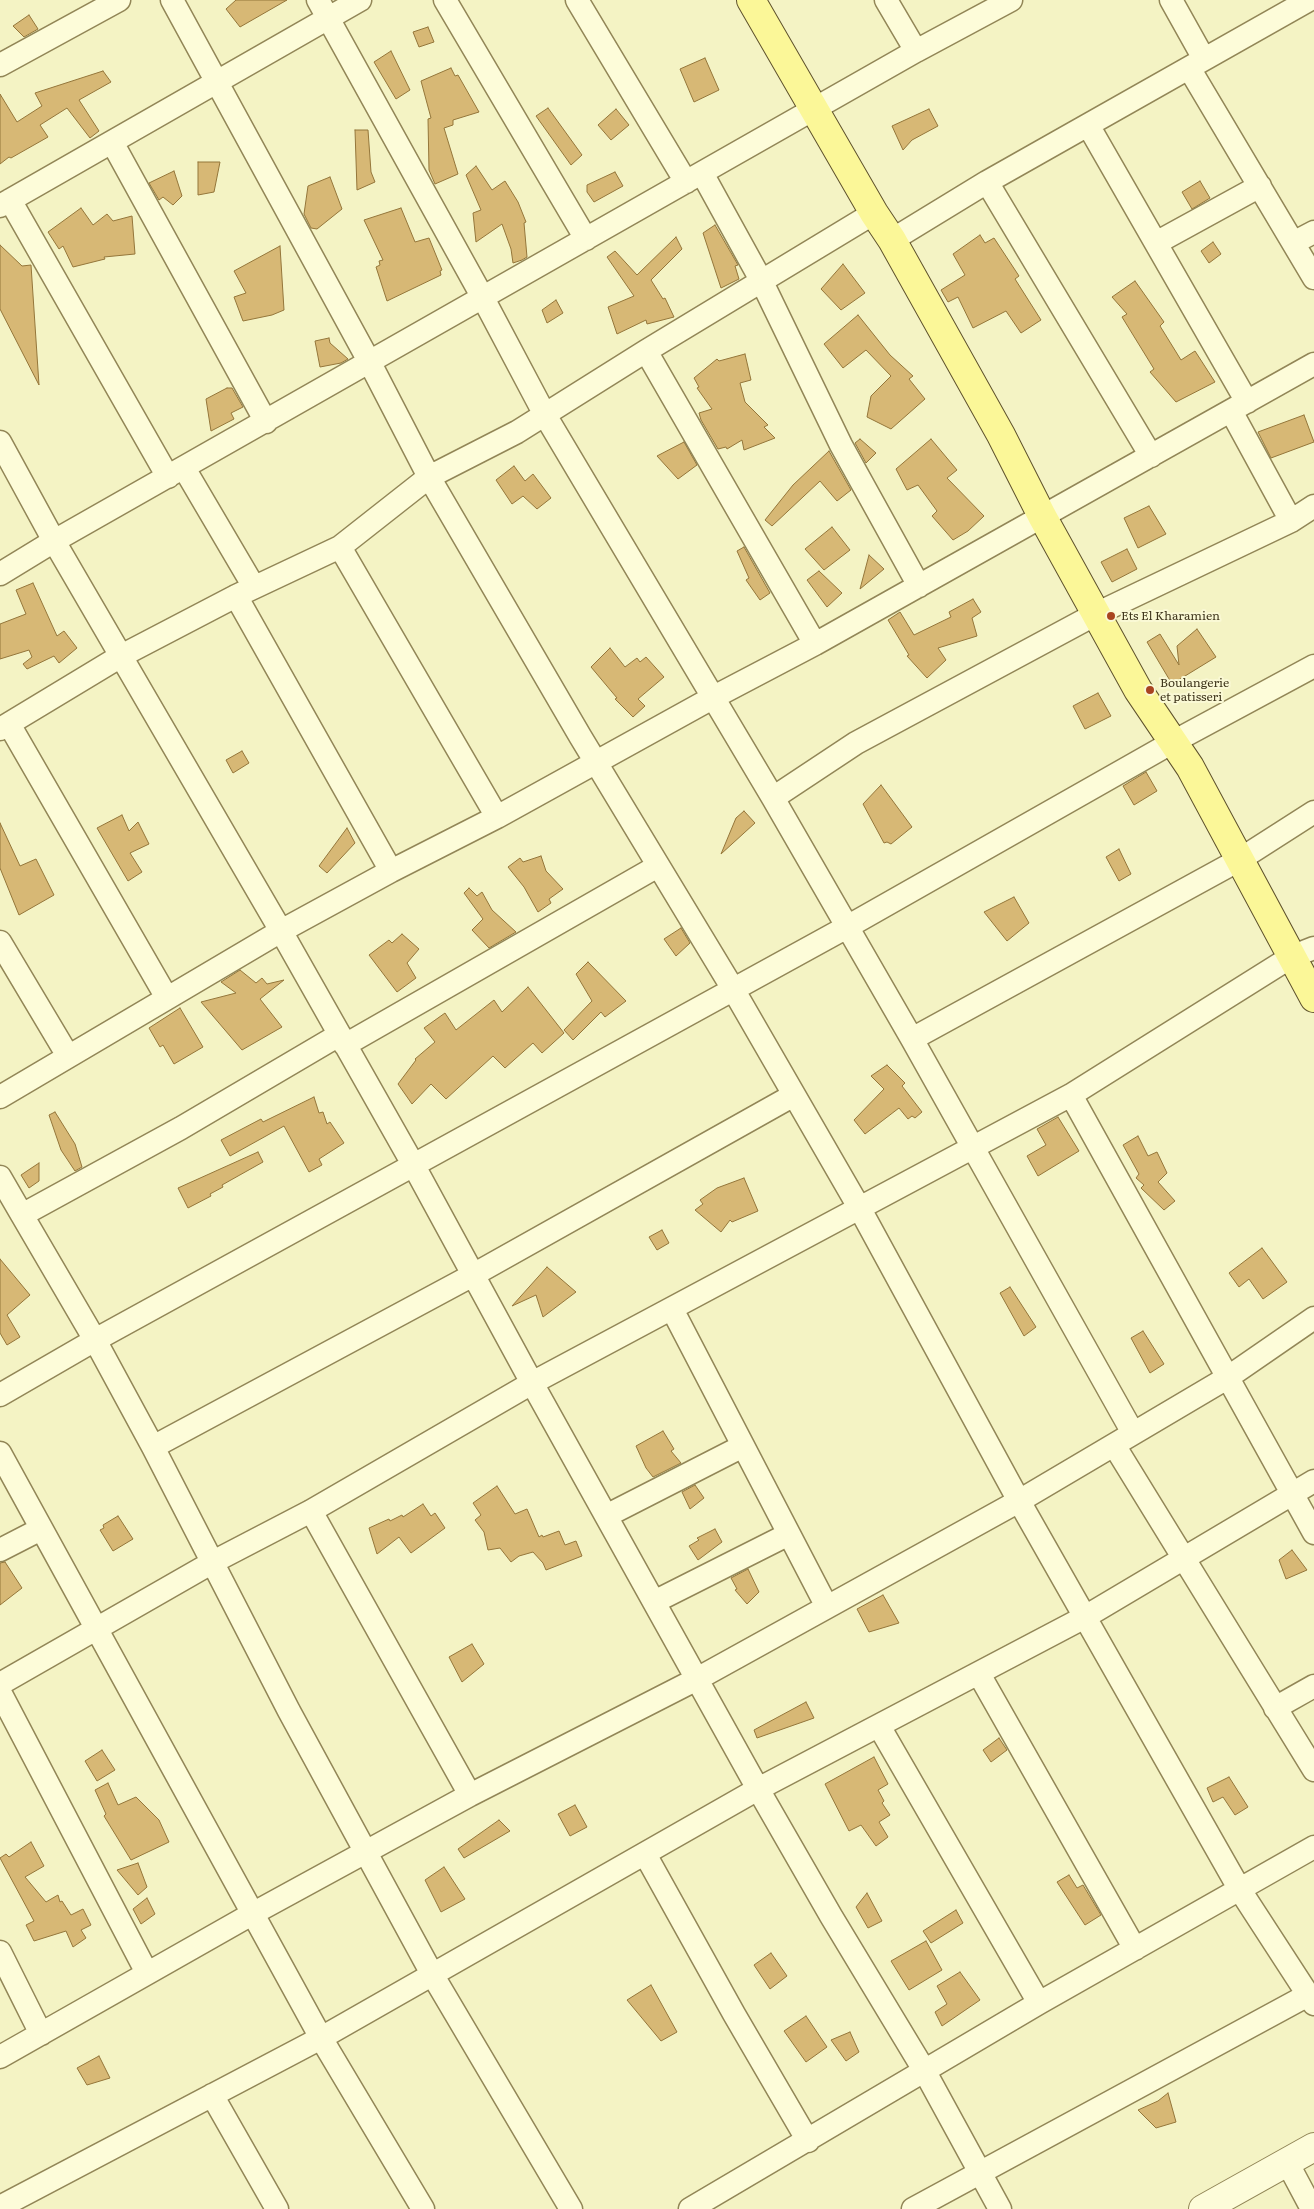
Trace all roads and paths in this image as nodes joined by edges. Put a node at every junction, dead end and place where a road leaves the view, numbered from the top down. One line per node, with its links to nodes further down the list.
1 (119, 0): 14 (street)
2 (172, 0): 15 (street)
3 (360, 0): 11 (street)
4 (445, 0): 25 (street)
5 (577, 0): 19 (street)
6 (751, 0): 16 (main road)
7 (886, 0): 12 (street)
8 (1010, 0): 12 (street)
9 (1171, 0): 13 (street)
10 (1309, 4): 13 (street)
11 (323, 9): 15 (street); 31 (street)
12 (916, 51): 16 (street)
13 (1197, 64): 17 (street); 21 (street)
14 (0, 65)
15 (217, 82): 18 (street); 33 (street)
16 (813, 110): 19 (street); 23 (main road)
17 (1088, 125): 20 (street); 27 (street)
18 (112, 142): 22 (street); 37 (street)
19 (694, 178): 25 (street); 30 (street)
20 (987, 182): 26 (street); 39 (street)
21 (1260, 186): 27 (street); 28 (street)
22 (5, 203): 40 (street)
23 (874, 213): 26 (main road); 30 (street)
24 (1314, 232): 28 (street)
25 (586, 239): 31 (street)
26 (892, 240): 43 (main road)
27 (1156, 243): 35 (street)
28 (1293, 243): 29 (street)
29 (1314, 278)
30 (762, 282): 32 (street); 48 (street)
31 (483, 298): 33 (street); 36 (street)
32 (646, 350): 36 (street); 51 (street)
33 (370, 363): 37 (street); 41 (street)
34 (1314, 364): 35 (street)
35 (1239, 406): 39 (street); 44 (street)
36 (545, 415): 41 (street); 54 (street)
37 (266, 422): 40 (street)
38 (0, 442): 45 (street)
39 (1151, 456): 43 (street)
40 (176, 472): 45 (street); 49 (street)
41 (429, 477): 46 (street); 57 (street)
42 (1314, 506): 44 (street)
43 (1042, 516): 48 (street); 50 (main road)
44 (1292, 521): 50 (street)
45 (54, 541): 47 (street); 52 (street)
46 (340, 547): 49 (street); 60 (street)
47 (0, 574)
48 (919, 586): 51 (street)
49 (245, 592): 52 (street); 63 (street)
50 (1096, 614): 56 (main road); 58 (street)
51 (815, 644): 54 (street)
52 (121, 656): 55 (street); 65 (street)
53 (1314, 666): 56 (street)
54 (714, 697): 57 (street); 58 (street)
55 (4, 726): 69 (street)
56 (1173, 742): 61 (main road); 64 (street)
57 (597, 762): 60 (street); 62 (street)
58 (773, 798): 64 (street)
59 (1314, 812): 61 (street)
60 (497, 817): 63 (street)
61 (1239, 860): 67 (main road); 71 (street)
62 (658, 866): 68 (street); 72 (street)
63 (391, 871): 65 (street)
64 (847, 927): 68 (street); 71 (street)
65 (281, 931): 69 (street); 72 (street)
66 (0, 942): 73 (street)
67 (1302, 953): 70 (main road); 75 (street)
68 (733, 989): 74 (street); 78 (street)
69 (167, 998): 73 (street)
70 (1314, 998)
71 (912, 1039): 77 (street)
72 (342, 1040): 78 (street); 81 (street)
73 (68, 1056): 76 (street)
74 (794, 1095): 80 (street); 82 (street)
75 (1071, 1095): 77 (street); 86 (street)
76 (0, 1097)
77 (972, 1149): 80 (street); 89 (street)
78 (414, 1166): 82 (street); 85 (street)
79 (0, 1177): 81 (street)
80 (860, 1209): 83 (street); 96 (street)
81 (22, 1215): 85 (street)
82 (473, 1275): 87 (street); 92 (street)
83 (672, 1308): 87 (street); 91 (street)
84 (1314, 1318): 86 (street)
85 (95, 1340): 88 (street); 92 (street)
86 (1227, 1378): 89 (street); 95 (street)
87 (532, 1383): 97 (street); 98 (street)
88 (0, 1395)
89 (1133, 1433): 90 (street)
90 (1114, 1445): 96 (street); 103 (street)
91 (743, 1446): 98 (street); 101 (street)
92 (153, 1447): 104 (street)
93 (0, 1453): 99 (street)
94 (1314, 1481): 95 (street)
95 (1292, 1494): 100 (street); 103 (street)
96 (1019, 1500): 106 (street); 107 (street)
97 (311, 1511): 104 (street); 118 (street)
98 (606, 1516): 105 (street)
99 (41, 1529): 102 (street); 108 (street)
100 (1314, 1533)
101 (789, 1534): 105 (street); 106 (street)
102 (0, 1550)
103 (1183, 1560): 107 (street); 114 (street)
104 (213, 1562): 108 (street); 120 (street)
105 (654, 1602): 110 (street)
106 (827, 1607): 110 (street)
107 (1084, 1617): 109 (street); 122 (street)
108 (95, 1630): 111 (street); 123 (street)
109 (979, 1674): 115 (street); 124 (street)
110 (697, 1679): 117 (street); 118 (street)
111 (0, 1684)
112 (1314, 1686): 114 (street)
113 (0, 1692): 126 (street)
114 (1275, 1708): 116 (street)
115 (880, 1726): 117 (street); 129 (street)
116 (1314, 1770)
117 (758, 1789): 121 (street); 133 (street)
118 (470, 1795): 120 (street)
119 (1314, 1848): 122 (street)
120 (365, 1853): 123 (street); 127 (street)
121 (645, 1854): 127 (street); 135 (street)
122 (1240, 1890): 124 (street); 128 (street)
123 (252, 1914): 126 (street); 131 (street)
124 (1135, 1948): 129 (street)
125 (0, 1952): 130 (street)
126 (147, 1973): 130 (street)
127 (432, 1974): 131 (street); 142 (street)
128 (1311, 2000): 138 (street)
129 (1038, 2003): 133 (street)
130 (41, 2034): 132 (street)
131 (320, 2038): 134 (street); 141 (street)
132 (0, 2057)
133 (924, 2070): 135 (street); 138 (street)
134 (212, 2095): 139 (street); 140 (street)
135 (808, 2141): 143 (street)
136 (1314, 2147): 137 (street)
137 (1287, 2162): 146 (street); 147 (street)
138 (980, 2173): 144 (street); 145 (street)
139 (0, 2207)
140 (276, 2209)
141 (424, 2209)
142 (571, 2209)
143 (690, 2209)
144 (913, 2209)
145 (1000, 2209)
146 (1203, 2209)
147 (1312, 2209)

